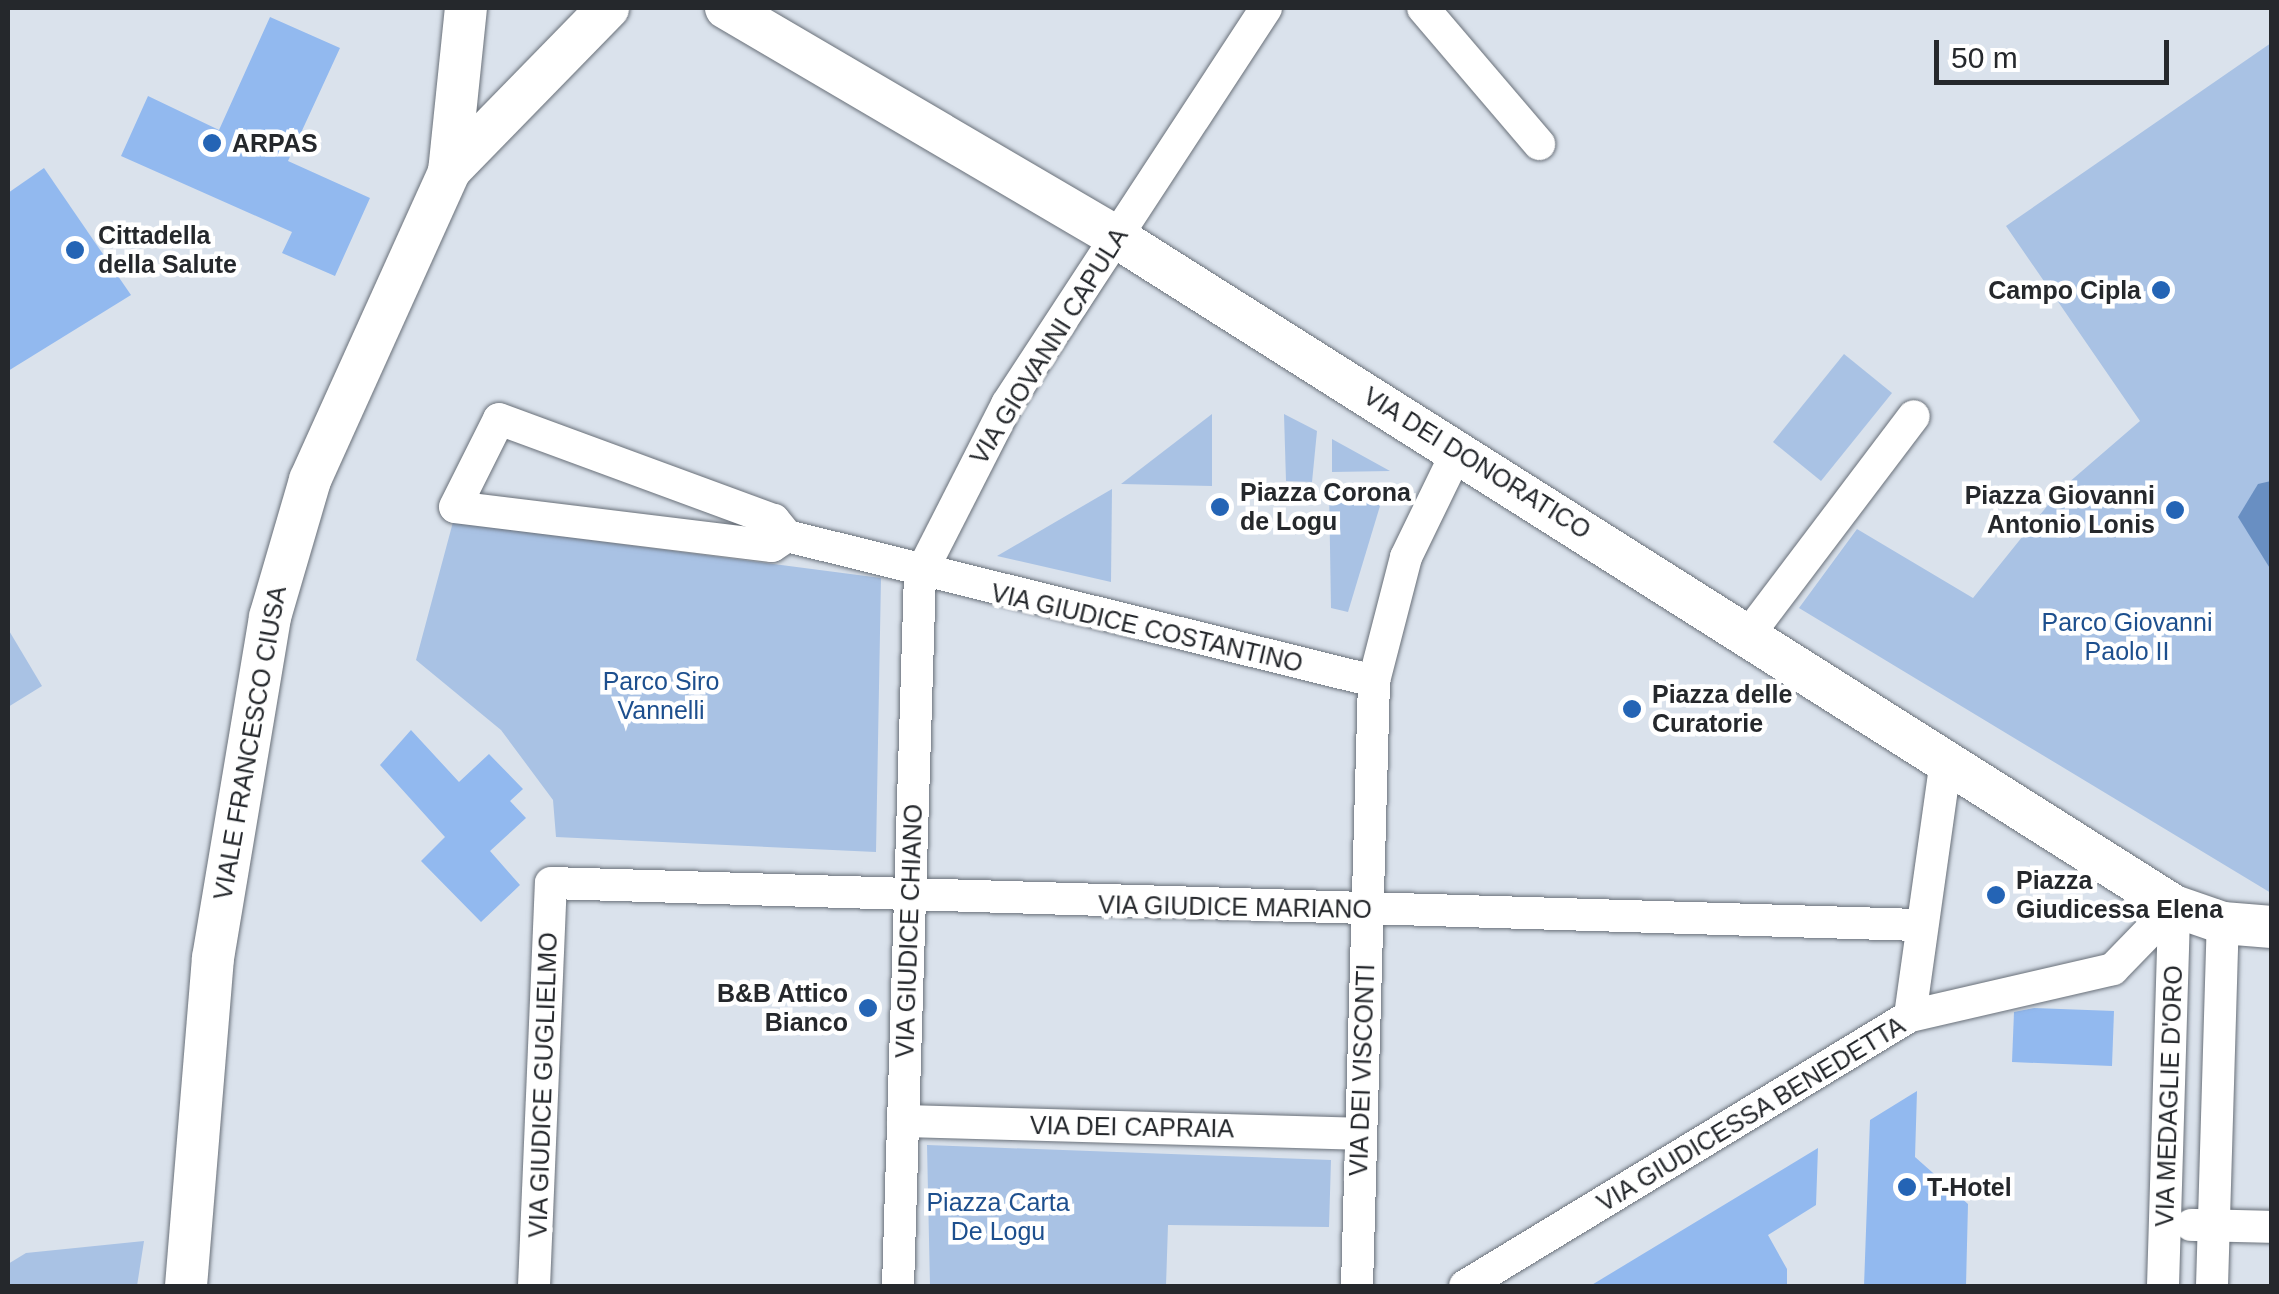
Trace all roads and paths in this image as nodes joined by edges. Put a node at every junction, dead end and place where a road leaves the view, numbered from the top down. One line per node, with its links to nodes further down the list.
1 (466, 8): 7 (street, VIALE FRANCESCO CIUSA)
2 (608, 8): 7 (street, VIALE FRANCESCO CIUSA)
3 (726, 8): 8 (street, VIA DEI DONORATICO)
4 (1266, 8): 8 (street, VIA GIOVANNI CAPULA)
5 (1423, 8): 6 (street)
6 (1539, 144)
7 (449, 172): 31 (street, VIALE FRANCESCO CIUSA)
8 (1116, 238): 10 (street, VIA DEI DONORATICO); 12 (street, VIA GIOVANNI CAPULA)
9 (1914, 416): 13 (street)
10 (1458, 450): 13 (street, VIA DEI DONORATICO); 14 (street, VIA DEI VISCONTI)
11 (787, 536): 11 (street); 12 (street)
12 (920, 574): 14 (street, VIA GIUDICE COSTANTINO); 17 (street, VIA GIUDICE CHIANO)
13 (1749, 634): 15 (street, VIA DEI DONORATICO)
14 (1374, 681): 19 (street, VIA DEI VISCONTI)
15 (1946, 761): 18 (street, VIA DEI DONORATICO); 21 (street)
16 (552, 883): 17 (street, VIA GIUDICE MARIANO); 34 (street, VIA GIUDICE GUGLIELMO)
17 (910, 900): 19 (street, VIA GIUDICE MARIANO); 26 (street, VIA GIUDICE CHIANO)
18 (2174, 906): 20 (street, VIA DEI DONORATICO); 23 (street); 24 (street, VIA MEDAGLIE D'ORO)
19 (1366, 910): 21 (street, VIA GIUDICE MARIANO); 27 (street, VIA DEI VISCONTI)
20 (2223, 922): 22 (street, VIA DEI DONORATICO); 29 (street, VIA MEDAGLIE D'ORO)
21 (1918, 925): 25 (street)
22 (2272, 927)
23 (2113, 969): 24 (street, VIA GIUDICESSA BENEDETTA); 25 (street, VIA GIUDICESSA BENEDETTA)
24 (2172, 979): 28 (street, VIA MEDAGLIE D'ORO)
25 (1910, 1016): 37 (street, VIA GIUDICESSA BENEDETTA)
26 (904, 1121): 27 (street, VIA DEI CAPRAIA); 35 (street, VIA GIUDICE CHIANO)
27 (1360, 1134): 36 (street, VIA DEI VISCONTI)
28 (2164, 1224): 29 (street); 38 (street, VIA MEDAGLIE D'ORO)
29 (2214, 1226): 30 (street); 39 (street, VIA MEDAGLIE D'ORO)
30 (2272, 1227)
31 (189, 1235): 32 (street); 33 (street, VIALE FRANCESCO CIUSA)
32 (167, 1286)
33 (186, 1286)
34 (534, 1286)
35 (898, 1286)
36 (1357, 1286)
37 (1464, 1286)
38 (2163, 1286)
39 (2212, 1286)

